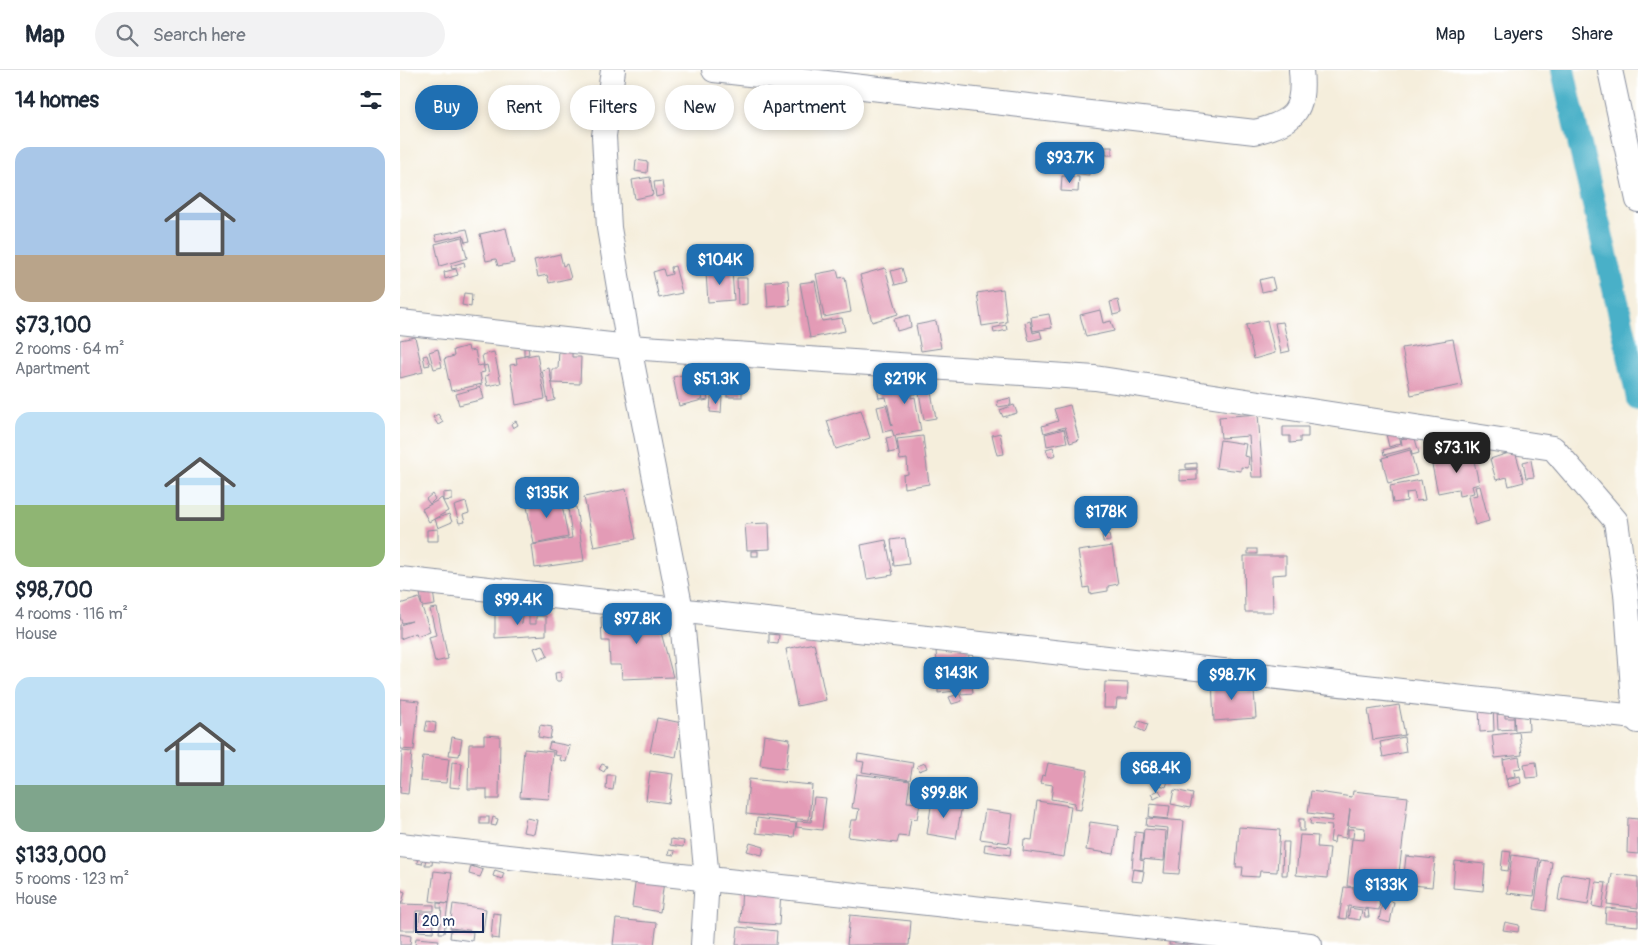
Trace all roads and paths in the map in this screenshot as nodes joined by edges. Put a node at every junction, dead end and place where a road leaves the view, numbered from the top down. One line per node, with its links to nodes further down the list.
1 (613, 70): 7 (street)
2 (714, 70): 3 (street)
3 (1301, 70)
4 (1610, 70): 5 (street)
5 (1638, 200)
6 (400, 322): 7 (street)
7 (629, 347): 9 (street); 10 (street)
8 (400, 579): 9 (street)
9 (681, 610): 10 (street); 12 (street)
10 (1636, 719)
11 (400, 845): 12 (street)
12 (707, 879): 13 (street); 14 (street)
13 (703, 945)
14 (1310, 945)

